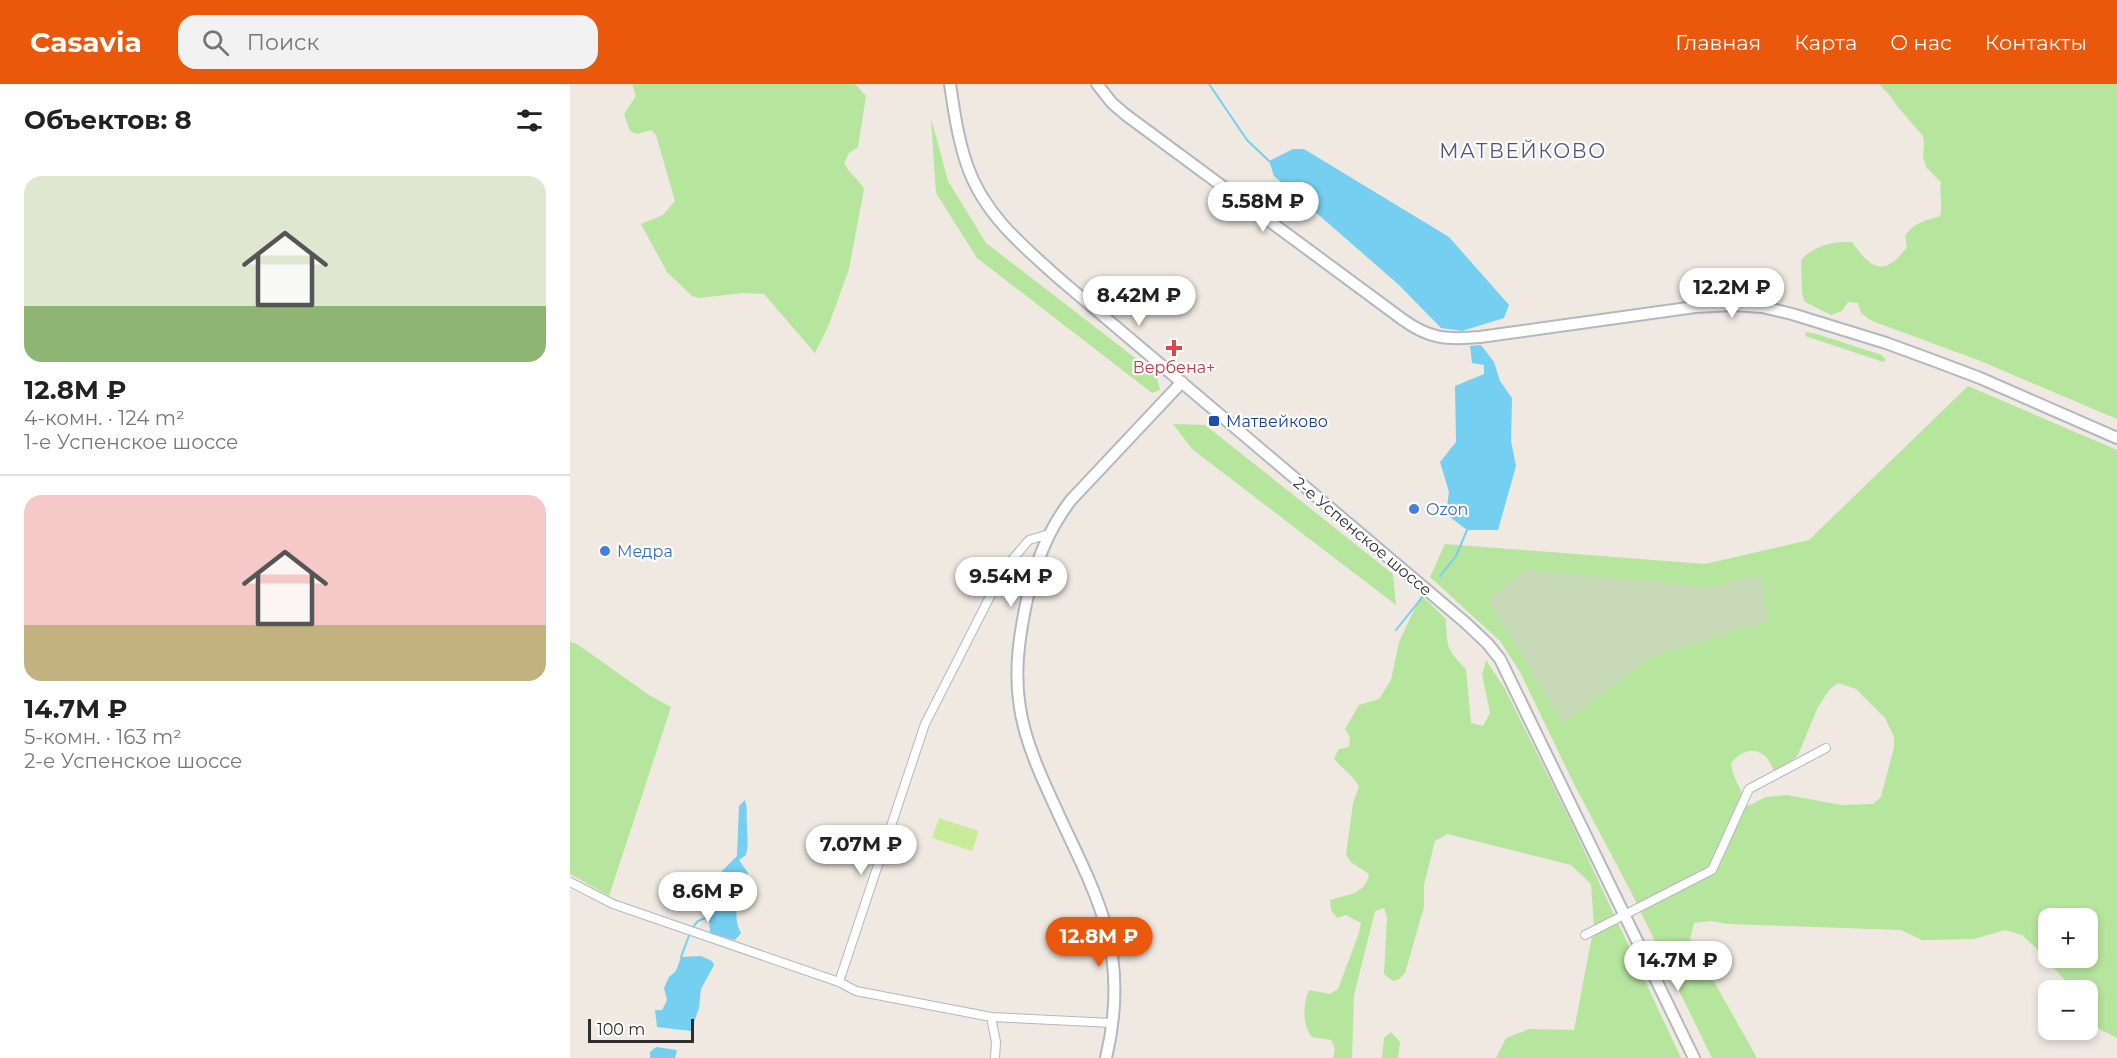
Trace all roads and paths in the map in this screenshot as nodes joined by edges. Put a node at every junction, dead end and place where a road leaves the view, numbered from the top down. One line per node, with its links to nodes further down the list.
1 (950, 84): 3 (main road, 2-е Успенское шоссе)
2 (1097, 84): 4 (main road)
3 (1182, 382): 5 (main road); 8 (main road, 2-е Успенское шоссе)
4 (2117, 438)
5 (1049, 534): 10 (street); 12 (main road)
6 (1826, 748): 8 (street)
7 (570, 882): 10 (street)
8 (1624, 914): 9 (street); 15 (main road, 2-е Успенское шоссе)
9 (1585, 934)
10 (839, 982): 11 (street)
11 (991, 1017): 12 (street); 13 (street)
12 (1112, 1023): 14 (main road)
13 (995, 1058)
14 (1106, 1058)
15 (1694, 1058)

